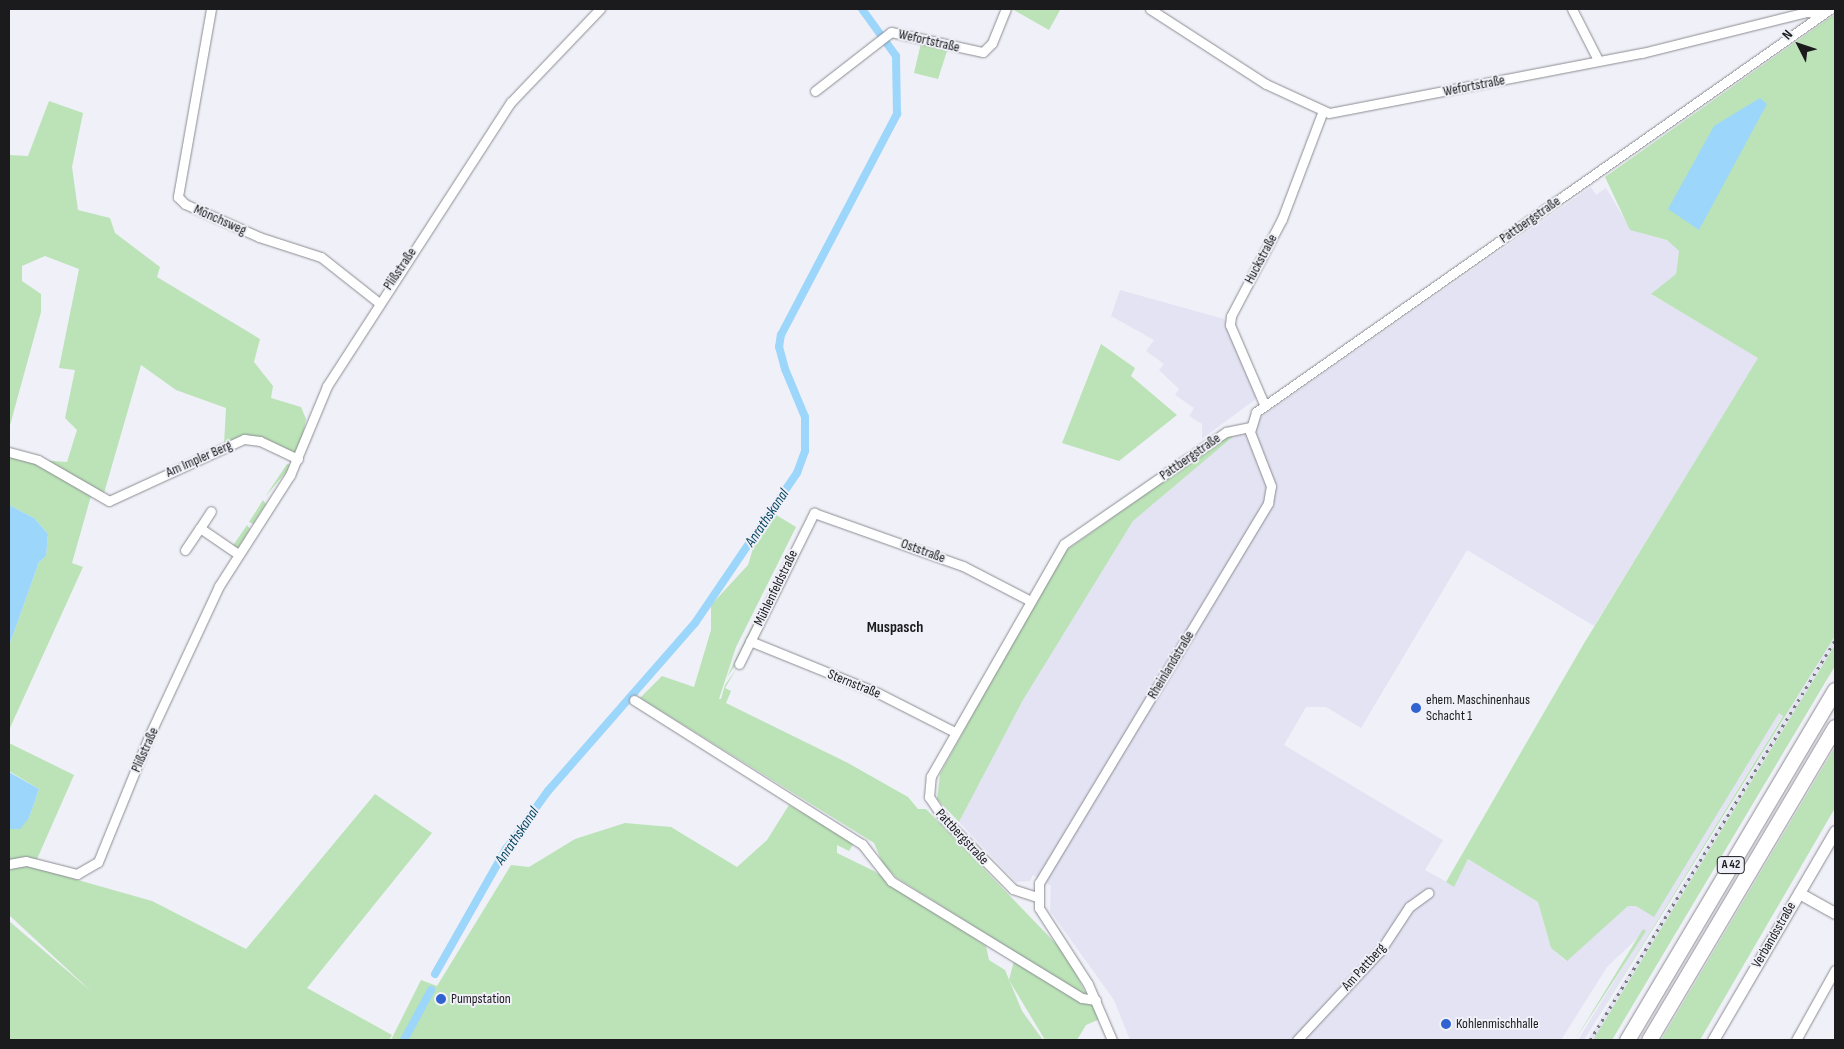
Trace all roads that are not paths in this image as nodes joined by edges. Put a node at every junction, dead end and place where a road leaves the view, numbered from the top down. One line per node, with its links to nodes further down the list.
1 (211, 9): 10 (street, Mönchsweg)
2 (600, 9): 10 (street, Plißstraße)
3 (1006, 9): 8 (street, Wefortstraße)
4 (1150, 9): 9 (street)
5 (1572, 9): 7 (street)
6 (1826, 11): 7 (street, Wefortstraße); 11 (street, Pattbergstraße)
7 (1598, 60): 9 (street, Wefortstraße)
8 (814, 91)
9 (1322, 112): 11 (street, Huckstraße)
10 (378, 302): 14 (street, Plißstraße)
11 (1264, 404): 12 (street, Pattbergstraße)
12 (1250, 427): 20 (street, Pattbergstraße); 31 (street, Rheinlandstraße)
13 (9, 452): 14 (street, Am Impler Berg)
14 (298, 459): 19 (street, Plißstraße)
15 (211, 511): 17 (street)
16 (814, 513): 20 (street, Oststraße); 21 (street, Mühlenfeldstraße)
17 (200, 528): 18 (street); 19 (street)
18 (185, 550)
19 (238, 554): 28 (street, Plißstraße)
20 (1029, 600): 26 (street, Pattbergstraße)
21 (750, 641): 22 (street, Mühlenfeldstraße); 26 (street, Sternstraße)
22 (739, 664)
23 (1835, 690): 37 (highway, A 42)
24 (634, 700): 34 (street)
25 (1835, 727): 38 (highway, A 42)
26 (955, 732): 31 (street, Pattbergstraße)
27 (1835, 831): 30 (main road, Verbandsstraße)
28 (9, 864)
29 (1428, 893): 36 (street, Am Pattberg)
30 (1799, 893): 32 (main road); 39 (main road, Verbandsstraße)
31 (1037, 897): 34 (street)
32 (1835, 913)
33 (1835, 970): 40 (street)
34 (1096, 1000): 35 (street)
35 (1112, 1040)
36 (1297, 1040)
37 (1627, 1040)
38 (1649, 1040)
39 (1712, 1040)
40 (1796, 1040)

